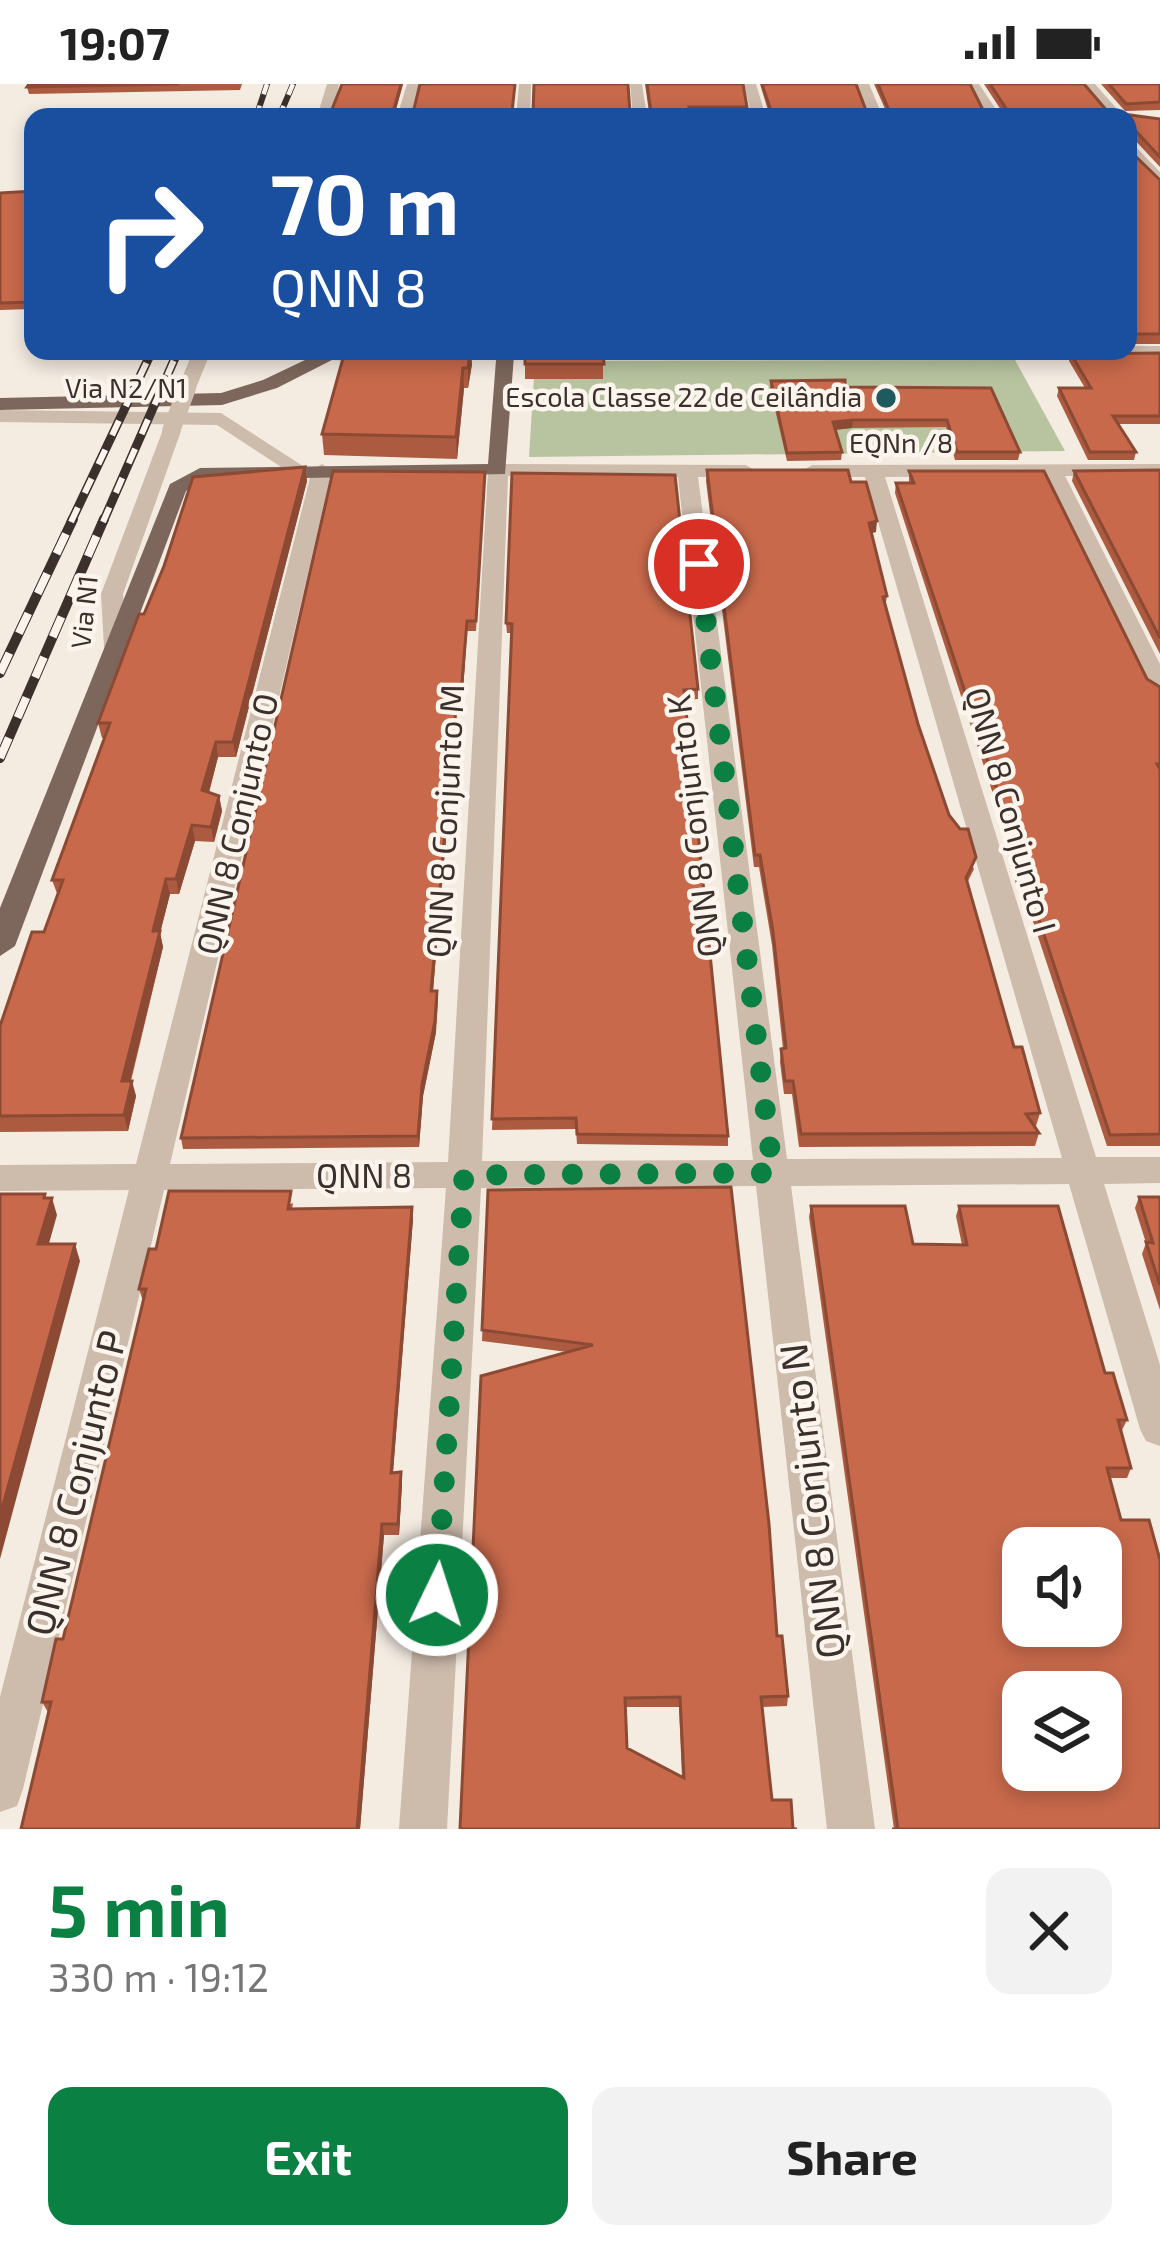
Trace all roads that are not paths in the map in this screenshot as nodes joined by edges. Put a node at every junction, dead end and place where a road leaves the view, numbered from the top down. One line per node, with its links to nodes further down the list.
1 (1088, 84): 2 (street)
2 (1109, 108)
3 (1137, 154): 4 (street)
4 (1160, 181)
5 (198, 360): 16 (street, Via N1, bridge)
6 (328, 360): 8 (main road)
7 (505, 360): 11 (main road)
8 (0, 404)
9 (0, 416): 10 (street, Via N2/N1)
10 (310, 470): 11 (main road); 16 (main road); 23 (street, QNN 8 Conjunto O)
11 (498, 470): 12 (street, EQNn /8); 22 (street, QNN 8 Conjunto M)
12 (687, 470): 15 (street, EQNn /8); 21 (street, QNN 8 Conjunto K)
13 (1052, 470): 14 (street, EQNn /8); 15 (street, EQNn /8); 17 (street)
14 (1160, 470)
15 (874, 471): 19 (street, QNN 8 Conjunto I)
16 (116, 647): 18 (main road, Via N1)
17 (1160, 688)
18 (0, 946)
19 (1080, 1170): 20 (street, QNN 8); 21 (street, QNN 8); 25 (street, QNN 8 Conjunto I)
20 (1160, 1170)
21 (773, 1173): 22 (street, QNN 8); 28 (street, QNN 8 Conjunto N)
22 (464, 1175): 23 (street, QNN 8); 27 (street)
23 (152, 1177): 24 (street, QNN 8); 26 (street, QNN 8 Conjunto P)
24 (0, 1178)
25 (1160, 1429)
26 (0, 1789)
27 (422, 1829)
28 (851, 1829)

